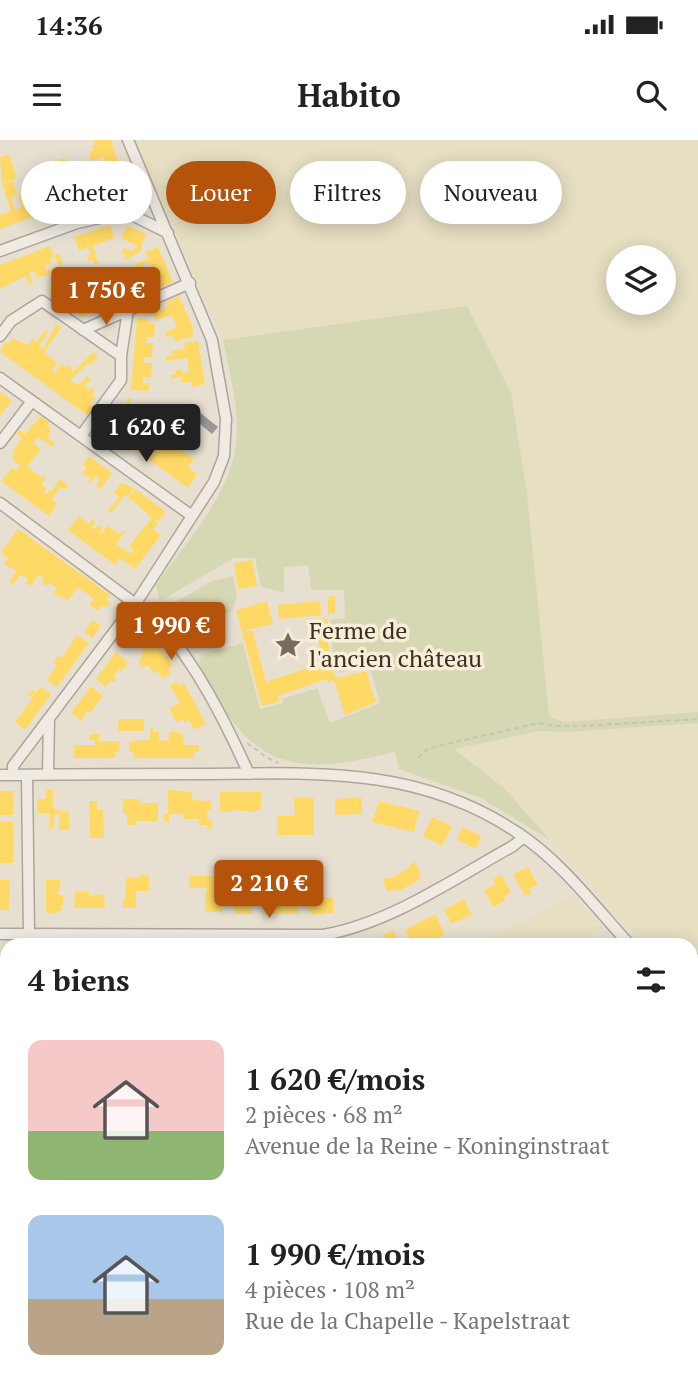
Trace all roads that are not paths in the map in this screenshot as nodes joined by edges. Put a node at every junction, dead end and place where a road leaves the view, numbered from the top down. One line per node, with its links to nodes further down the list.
1 (128, 140): 2 (street)
2 (137, 161)
3 (152, 196): 6 (street)
4 (74, 224): 7 (street)
5 (150, 224): 6 (street)
6 (168, 233): 8 (street)
7 (0, 251)
8 (190, 283): 9 (street); 18 (street)
9 (128, 310): 10 (street); 12 (street)
10 (83, 330): 11 (street); 12 (street)
11 (0, 336)
12 (121, 356): 15 (street)
13 (0, 378): 14 (street)
14 (32, 401): 15 (street); 16 (street)
15 (81, 436): 18 (street)
16 (0, 443)
17 (0, 503): 19 (street)
18 (192, 516): 19 (street)
19 (136, 603): 20 (street); 21 (street)
20 (50, 719): 23 (street); 25 (street)
21 (249, 774): 25 (street); 26 (street)
22 (0, 775): 23 (street)
23 (13, 775): 24 (street)
24 (27, 775): 25 (street); 28 (street)
25 (48, 775)
26 (524, 837): 30 (street); 31 (street)
27 (0, 934): 28 (street)
28 (29, 934): 29 (street)
29 (54, 938)
30 (195, 938)
31 (623, 938)

